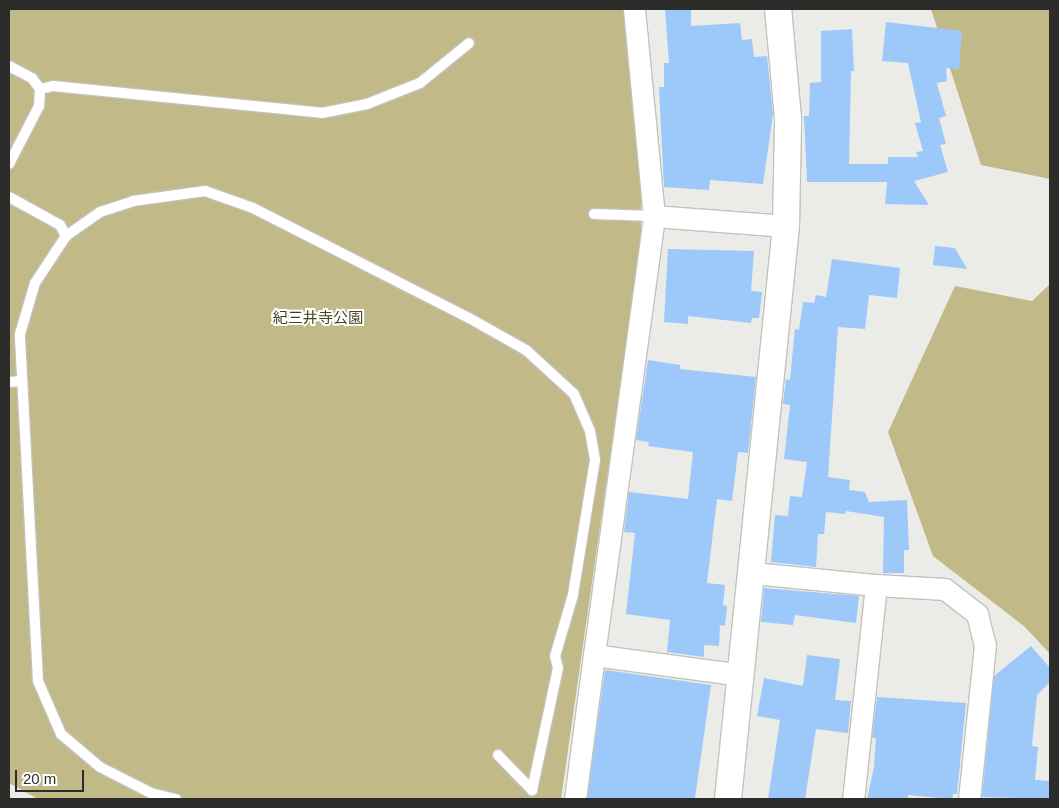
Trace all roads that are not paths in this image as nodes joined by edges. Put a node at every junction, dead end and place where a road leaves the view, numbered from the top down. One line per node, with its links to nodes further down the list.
1 (634, 9): 9 (street)
2 (778, 9): 10 (street)
3 (469, 43): 5 (lane)
4 (9, 66): 5 (lane)
5 (40, 88): 6 (lane)
6 (9, 164)
7 (9, 197): 11 (lane)
8 (594, 214): 9 (lane)
9 (654, 216): 10 (street); 16 (street)
10 (786, 226): 14 (street)
11 (66, 236): 12 (lane); 18 (lane)
12 (22, 381): 13 (lane); 19 (lane)
13 (9, 382)
14 (753, 573): 15 (street); 17 (street)
15 (876, 585): 22 (street); 23 (street)
16 (594, 655): 17 (street); 20 (street)
17 (741, 675): 21 (street)
18 (498, 755)
19 (176, 799)
20 (575, 799)
21 (728, 799)
22 (853, 799)
23 (969, 799)

